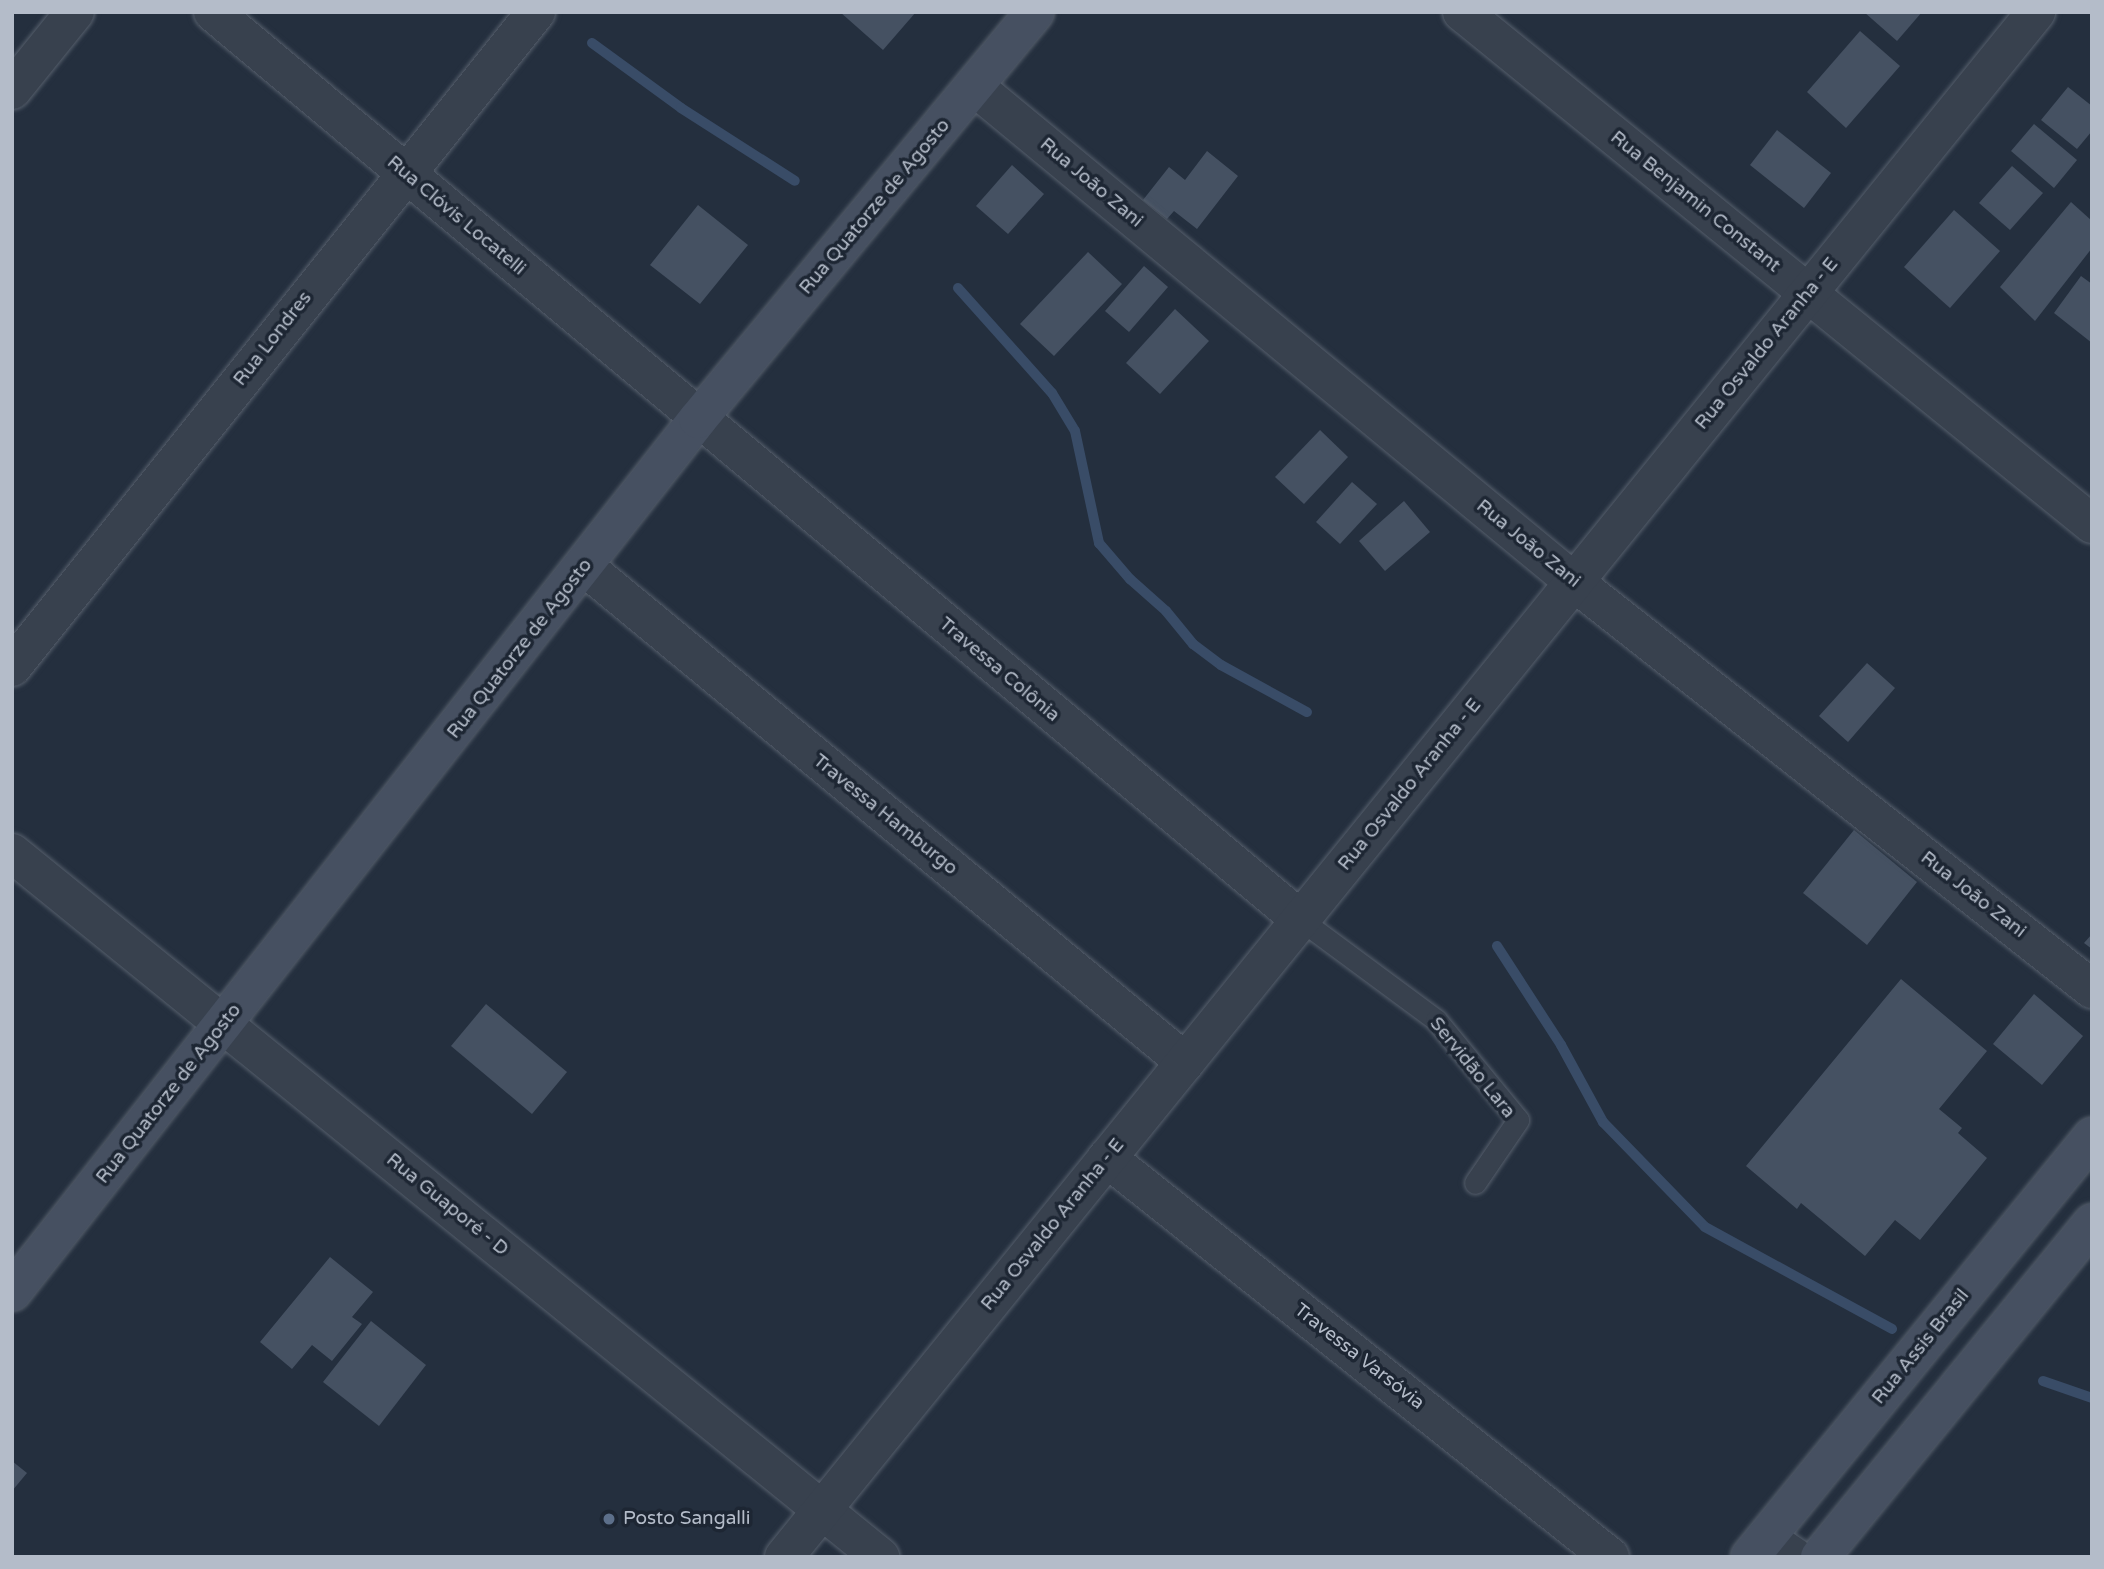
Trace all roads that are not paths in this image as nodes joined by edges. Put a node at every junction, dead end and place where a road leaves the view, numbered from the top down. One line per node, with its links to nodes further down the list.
1 (75, 12): 8 (street)
2 (213, 12): 9 (street, Rua Clóvis Locatelli)
3 (536, 12): 9 (street, Rua Londres)
4 (1035, 12): 7 (street, Rua Quatorze de Agosto)
5 (1462, 12): 10 (street, Rua Benjamin Constant)
6 (2036, 12): 10 (street, Rua Osvaldo Aranha - E)
7 (975, 87): 11 (street, Rua Quatorze de Agosto); 14 (street, Rua João Zani)
8 (12, 90)
9 (405, 173): 11 (street, Rua Clóvis Locatelli); 15 (street, Rua Londres)
10 (1808, 293): 12 (street, Rua Benjamin Constant); 14 (street, Rua Osvaldo Aranha - E)
11 (698, 419): 13 (street, Rua Quatorze de Agosto); 17 (street, Travessa Colônia)
12 (2092, 524)
13 (585, 568): 19 (street, Rua Quatorze de Agosto); 20 (street, Travessa Hamburgo)
14 (1574, 582): 17 (street, Rua Osvaldo Aranha - E); 18 (street, Rua João Zani)
15 (12, 667)
16 (12, 853): 19 (street, Rua Guaporé - D)
17 (1301, 920): 20 (street, Rua Osvaldo Aranha - E); 23 (lane, Servidão Lara)
18 (2092, 989)
19 (225, 1024): 25 (street, Rua Quatorze de Agosto); 28 (street, Rua Guaporé - D)
20 (1185, 1062): 22 (street, Rua Osvaldo Aranha - E)
21 (2092, 1137): 26 (street, Rua Assis Brasil)
22 (1107, 1158): 28 (street, Rua Osvaldo Aranha - E); 32 (street, Travessa Varsóvia)
23 (1475, 1183)
24 (2092, 1223): 27 (street)
25 (12, 1292)
26 (1966, 1292): 27 (street); 29 (street, Rua Assis Brasil)
27 (2011, 1322): 33 (street)
28 (822, 1510): 30 (street, Rua Osvaldo Aranha - E); 31 (street, Rua Guaporé - D)
29 (1770, 1550)
30 (784, 1557)
31 (880, 1557)
32 (1610, 1557)
33 (1821, 1557)

